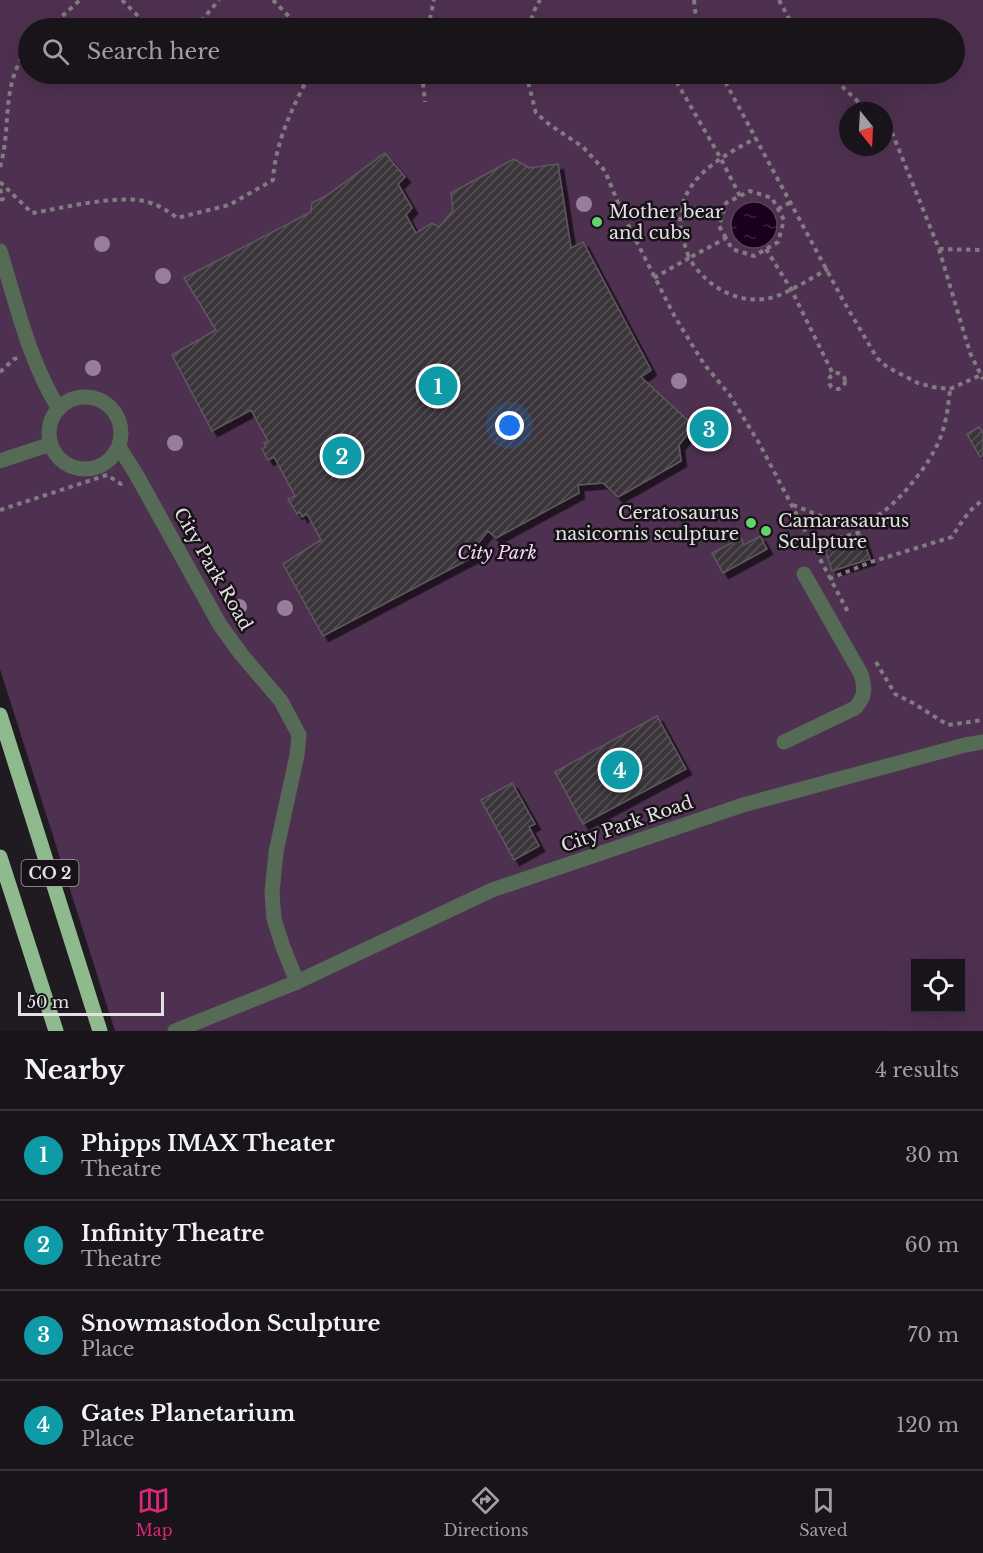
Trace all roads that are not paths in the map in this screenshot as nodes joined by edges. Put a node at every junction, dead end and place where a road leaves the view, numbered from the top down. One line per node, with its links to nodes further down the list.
1 (0, 252): 2 (lane)
2 (59, 409): 3 (lane); 4 (lane)
3 (51, 444): 4 (lane); 5 (lane)
4 (119, 447): 11 (lane, City Park Road)
5 (0, 461)
6 (804, 574): 8 (lane)
7 (0, 716): 13 (main road, CO 2)
8 (784, 742)
9 (983, 742): 11 (lane, City Park Road)
10 (0, 857): 12 (main road, CO 2)
11 (297, 982): 14 (lane, City Park Road)
12 (56, 1031)
13 (100, 1031)
14 (175, 1031)

